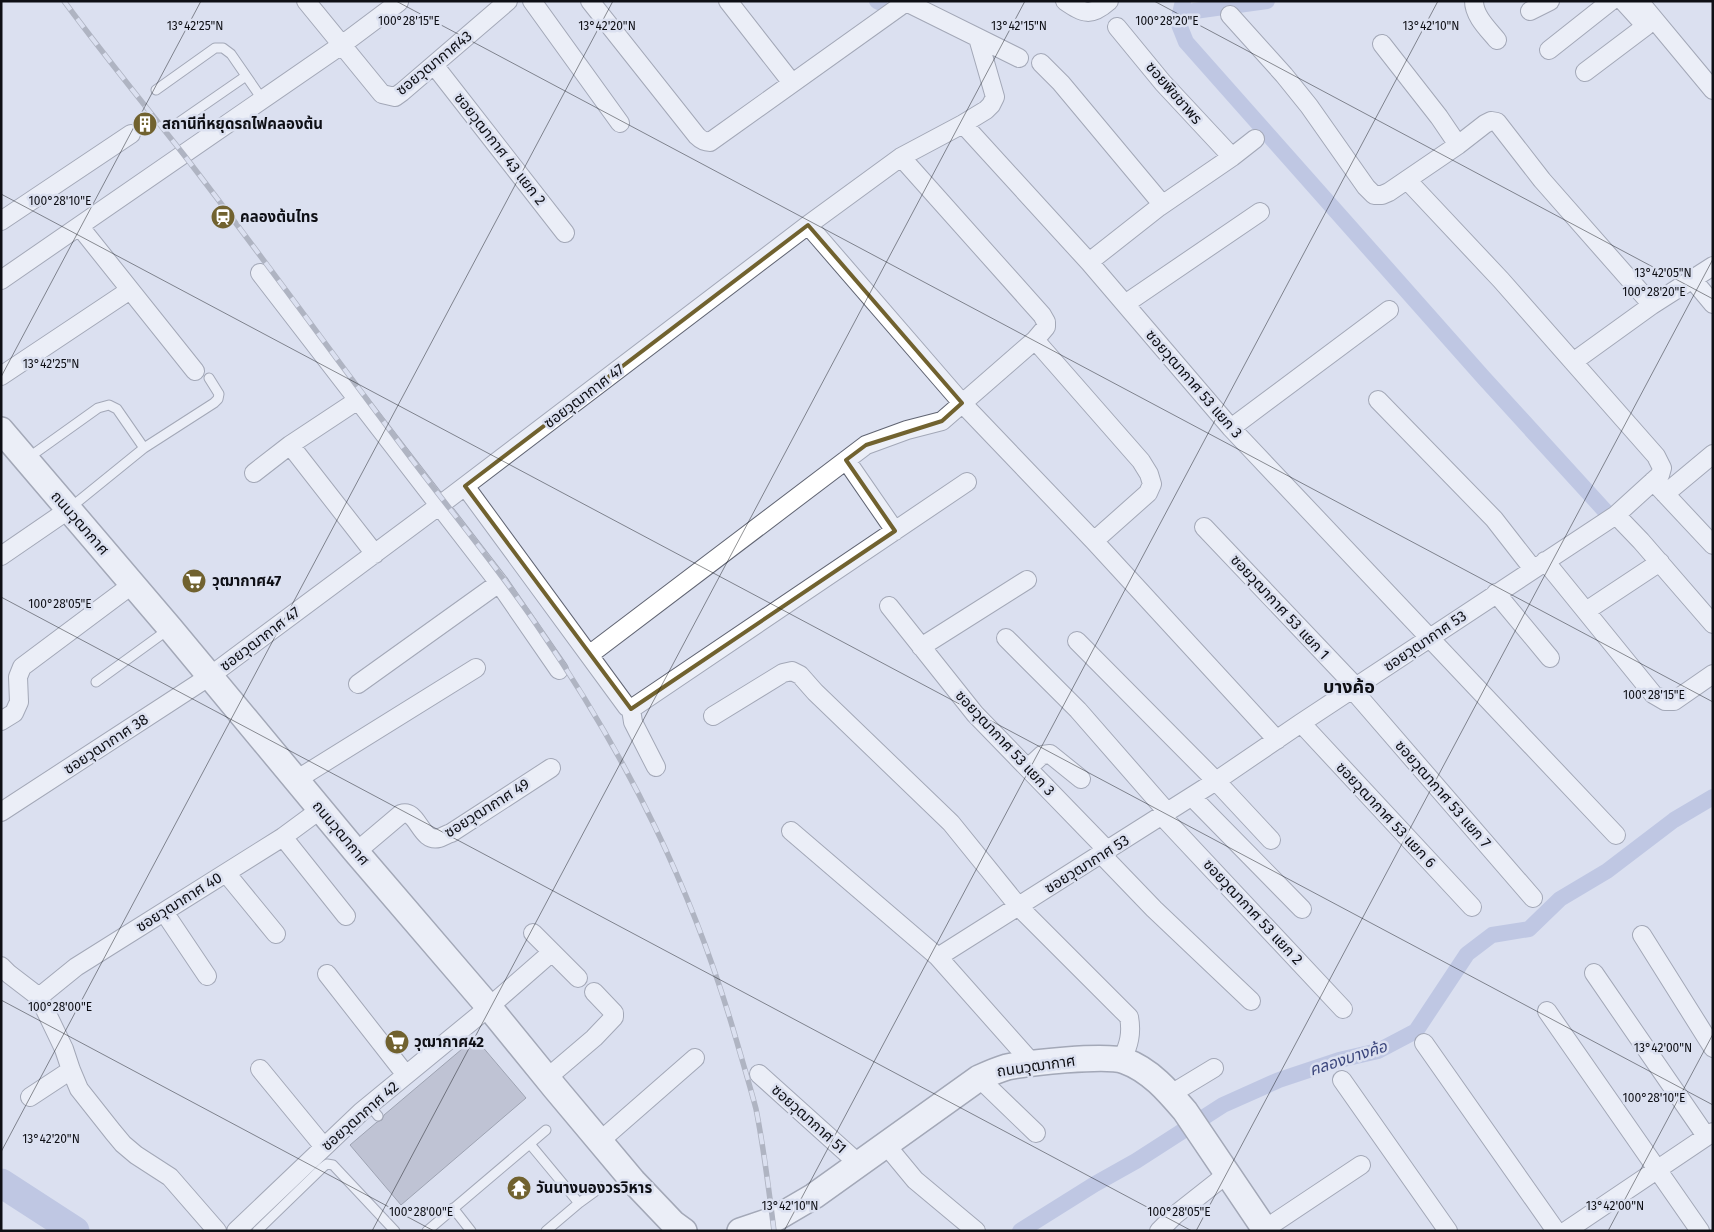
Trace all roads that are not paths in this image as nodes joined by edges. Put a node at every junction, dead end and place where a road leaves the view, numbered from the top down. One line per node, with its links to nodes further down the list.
1 (306, 1): 22 (street, ซอยวุฒากาศ43)
2 (508, 1): 27 (street, ซอยวุฒากาศ43)
3 (532, 1): 35 (street)
4 (590, 1): 30 (street)
5 (728, 1): 30 (street)
6 (1065, 1): 14 (street)
7 (1474, 1): 21 (street)
8 (1550, 1): 15 (street)
9 (1611, 1): 24 (street)
10 (1623, 1): 17 (street)
11 (1639, 1): 19 (street)
12 (400, 2): 22 (street)
13 (905, 2): 20 (street); 30 (street)
14 (1104, 6)
15 (1530, 11)
16 (1230, 15): 42 (street)
17 (1646, 26): 19 (street); 28 (street)
18 (1118, 27): 41 (street, ซอยพิชชาพร)
19 (1668, 36): 32 (street)
20 (978, 38): 25 (street); 36 (street, ซอยวุฒากาศ 47)
21 (1497, 40)
22 (343, 44): 27 (street, ซอยวุฒากาศ43); 33 (street)
23 (1382, 44): 39 (street)
24 (1549, 50)
25 (1019, 58)
26 (1041, 63): 43 (street)
27 (434, 64): 48 (street, ซอยวุฒากาศ 43 แยก 2)
28 (1585, 72)
29 (246, 76): 31 (lane); 33 (lane); 34 (lane)
30 (792, 83)
31 (156, 90)
32 (1713, 90)
33 (262, 100): 47 (street)
34 (178, 123)
35 (620, 123)
36 (963, 124): 40 (street, ซอยวุฒากาศ 47); 49 (street, ซอยวุฒากาศ 53 แยก 3)
37 (131, 134): 45 (street)
38 (1255, 139): 41 (street)
39 (1458, 145): 42 (street); 57 (street)
40 (901, 157): 46 (street, ซอยวุฒากาศ 47); 59 (street)
41 (1232, 157): 43 (street)
42 (1408, 181): 60 (street)
43 (1162, 204): 49 (street)
44 (1260, 212): 55 (street)
45 (1, 221)
46 (808, 226): 65 (street); 76 (street, ซอยวุฒากาศ 47)
47 (80, 227): 52 (street); 54 (street)
48 (565, 233)
49 (1089, 262): 55 (street, ซอยวุฒากาศ 53 แยก 3)
50 (1713, 266): 53 (street)
51 (260, 273): 63 (street)
52 (1, 280)
53 (1693, 280): 56 (street); 57 (street)
54 (130, 290): 61 (street); 62 (street)
55 (1125, 304): 66 (street, ซอยวุฒากาศ 53 แยก 3)
56 (1713, 304)
57 (1652, 305): 60 (street)
58 (1389, 310): 66 (street)
59 (1035, 340): 65 (street); 84 (street)
60 (1574, 362): 75 (street)
61 (202, 374): 69 (lane)
62 (1, 376)
63 (358, 400): 68 (street); 78 (street)
64 (1378, 400): 89 (street)
65 (962, 403): 72 (street); 84 (street)
66 (1230, 428): 99 (street, ซอยวุฒากาศ 53 แยก 3)
67 (1, 430): 71 (main road, ถนนวุฒากาศ)
68 (290, 445): 73 (street); 86 (street)
69 (144, 448): 71 (lane); 79 (lane)
70 (1713, 454): 77 (street)
71 (25, 459): 79 (main road, ถนนวุฒากาศ)
72 (846, 460): 83 (street); 102 (street)
73 (254, 473)
74 (967, 482): 83 (street)
75 (1653, 482): 77 (street); 80 (street, ซอยวุฒากาศ 53)
76 (466, 486): 78 (street, ซอยวุฒากาศ 47); 102 (street)
77 (1665, 494): 82 (street)
78 (439, 505): 86 (street, ซอยวุฒากาศ 47); 91 (street)
79 (68, 510): 87 (street); 92 (main road, ถนนวุฒากาศ)
80 (1616, 515): 88 (street); 89 (street, ซอยวุฒากาศ 53)
81 (1204, 527): 110 (street, ซอยวุฒากาศ 53 แยก 1)
82 (1707, 527): 85 (street)
83 (896, 531): 111 (street)
84 (1094, 540): 115 (street)
85 (1713, 546)
86 (375, 554): 107 (street, ซอยวุฒากาศ 47)
87 (1, 556)
88 (1660, 562): 95 (street); 96 (street)
89 (1539, 565): 93 (street, ซอยวุฒากาศ 53); 95 (street)
90 (1027, 580): 101 (street)
91 (499, 583): 105 (street); 109 (street)
92 (133, 584): 97 (main road, ถนนวุฒากาศ); 113 (street)
93 (1496, 593): 99 (street, ซอยวุฒากาศ 53); 103 (street)
94 (889, 606): 101 (street, ซอยวุฒากาศ 53 แยก 3)
95 (1586, 611): 106 (street)
96 (1713, 624)
97 (170, 628): 107 (main road, ถนนวุฒากาศ); 108 (lane)
98 (1006, 638): 125 (street, ซอยวุฒากาศ 53 แยก 2)
99 (1431, 638): 110 (street, ซอยวุฒากาศ 53); 127 (street, ซอยวุฒากาศ 53 แยก 3)
100 (1077, 641): 121 (street)
101 (921, 648): 118 (street, ซอยวุฒากาศ 53 แยก 3)
102 (589, 655): 111 (street)
103 (1550, 658)
104 (476, 668): 120 (street)
105 (560, 670)
106 (1713, 674)
107 (210, 676): 120 (main road, ถนนวุฒากาศ); 124 (street, ซอยวุฒากาศ 38)
108 (96, 682)
109 (358, 684)
110 (1355, 688): 114 (street, ซอยวุฒากาศ 53); 133 (street, ซอยวุฒากาศ 53 แยก 7)
111 (631, 710): 116 (street)
112 (713, 716): 134 (street)
113 (1, 721)
114 (1301, 723): 115 (street, ซอยวุฒากาศ 53); 135 (street, ซอยวุฒากาศ 53 แยก 6)
115 (1276, 740): 121 (street, ซอยวุฒากาศ 53)
116 (656, 767)
117 (551, 768): 130 (street, ซอยวุฒากาศ 49)
118 (1028, 768): 119 (street); 131 (street, ซอยวุฒากาศ 53 แยก 3)
119 (1081, 779)
120 (296, 780): 123 (main road, ถนนวุฒากาศ)
121 (1216, 781): 122 (street, ซอยวุฒากาศ 53); 129 (street)
122 (1192, 797): 125 (street, ซอยวุฒากาศ 53); 136 (street)
123 (322, 809): 128 (street, ซอยวุฒากาศ 40); 130 (main road, ถนนวุฒากาศ)
124 (1, 812)
125 (1165, 814): 131 (street, ซอยวุฒากาศ 53); 153 (street, ซอยวุฒากาศ 53 แยก 2)
126 (791, 831): 143 (street)
127 (1616, 835)
128 (283, 837): 132 (street, ซอยวุฒากาศ 40); 138 (street)
129 (1271, 840)
130 (356, 852): 152 (main road, ถนนวุฒากาศ)
131 (1105, 853): 134 (street, ซอยวุฒากาศ 53); 151 (street, ซอยวุฒากาศ 53 แยก 3)
132 (226, 873): 137 (street, ซอยวุฒากาศ 40); 140 (street)
133 (1533, 898)
134 (1019, 907): 143 (street, ซอยวุฒากาศ 53); 158 (street)
135 (1472, 907)
136 (1302, 909)
137 (164, 912): 147 (street); 150 (street, ซอยวุฒากาศ 40)
138 (346, 916)
139 (533, 933): 142 (street)
140 (276, 934)
141 (1642, 935): 156 (street)
142 (552, 952): 148 (street); 152 (street, ซอยวุฒากาศ 42)
143 (938, 958): 159 (street)
144 (1, 966): 150 (street)
145 (1594, 972): 172 (street)
146 (327, 974): 164 (street)
147 (207, 976)
148 (578, 978)
149 (594, 992): 165 (street)
150 (39, 996): 162 (street)
151 (1251, 1001)
152 (489, 1007): 164 (street, ซอยวุฒากาศ 42); 165 (main road, ถนนวุฒากาศ)
153 (1344, 1009)
154 (1546, 1011): 179 (street)
155 (1424, 1043): 197 (street)
156 (1713, 1048)
157 (696, 1058): 173 (street)
158 (1122, 1059): 159 (main road, ถนนวุฒากาศ); 169 (main road, ถนนวุฒากาศ)
159 (1032, 1064): 166 (main road, ถนนวุฒากาศ)
160 (1214, 1068): 169 (street)
161 (260, 1069): 176 (street)
162 (71, 1070): 168 (street); 186 (street)
163 (759, 1074): 177 (street, ซอยวุฒากาศ 51)
164 (406, 1075): 176 (street, ซอยวุฒากาศ 42)
165 (546, 1078): 173 (main road, ถนนวุฒากาศ)
166 (978, 1078): 171 (street); 175 (main road, ถนนวุฒากาศ)
167 (1342, 1080): 196 (street)
168 (30, 1097)
169 (1185, 1112): 180 (main road, ถนนวุฒากาศ)
170 (546, 1130): 174 (lane)
171 (1036, 1133)
172 (1709, 1134): 179 (street)
173 (600, 1141): 193 (main road, ถนนวุฒากาศ)
174 (530, 1144): 182 (lane); 183 (lane)
175 (886, 1144): 177 (main road, ถนนวุฒากาศ); 194 (street)
176 (324, 1147): 187 (street, ซอยวุฒากาศ 42)
177 (859, 1164): 184 (main road, ถนนวุฒากาศ)
178 (1361, 1165): 185 (street)
179 (1657, 1169): 198 (street); 199 (street)
180 (1227, 1174): 185 (main road, ถนนวุฒากาศ); 195 (street)
181 (601, 1186): 182 (lane)
182 (579, 1203): 192 (lane)
183 (453, 1208): 190 (lane); 191 (lane)
184 (746, 1230)
185 (1265, 1230)
186 (217, 1231)
187 (236, 1231)
188 (257, 1231): 189 (lane)
189 (395, 1231)
190 (426, 1231)
191 (471, 1231)
192 (546, 1231)
193 (684, 1231)
194 (976, 1231)
195 (1159, 1231)
196 (1448, 1231)
197 (1556, 1231)
198 (1566, 1231)
199 (1700, 1231)

